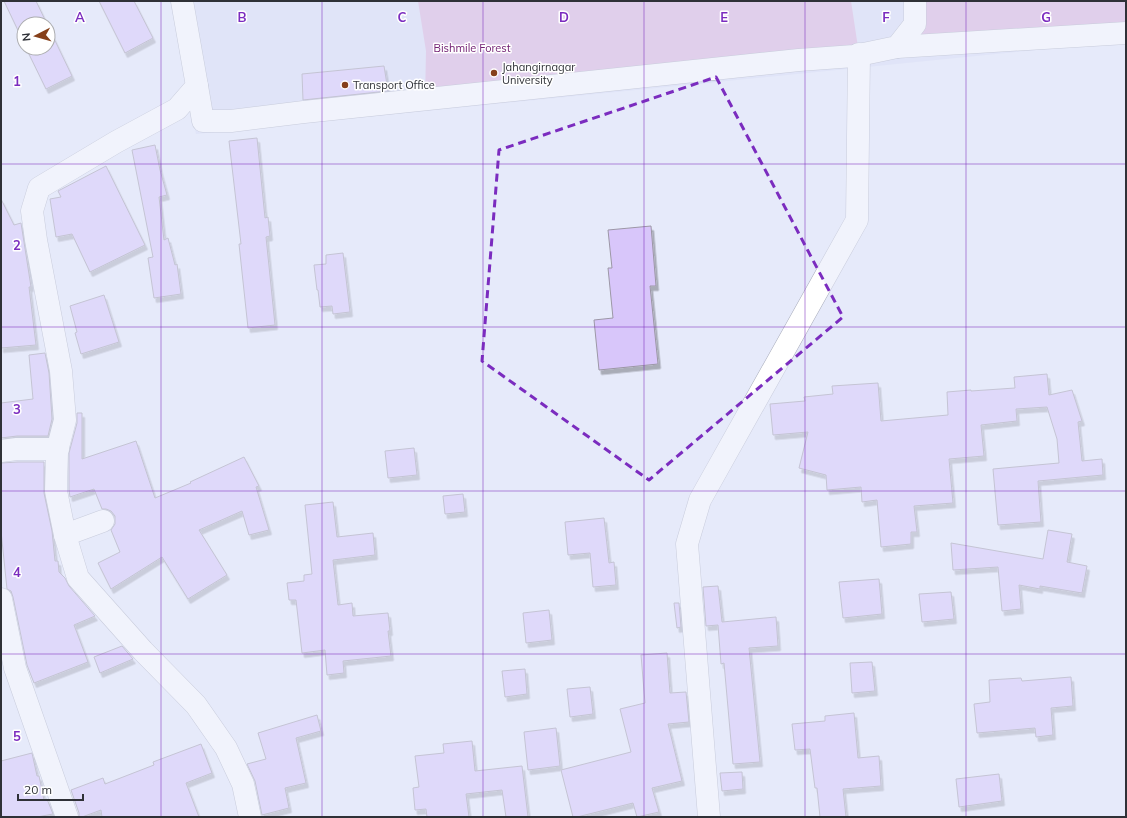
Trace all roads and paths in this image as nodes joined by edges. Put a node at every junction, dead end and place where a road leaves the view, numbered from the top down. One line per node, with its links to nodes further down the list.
1 (182, 1): 6 (street)
2 (915, 1): 4 (street)
3 (1126, 33): 4 (street)
4 (897, 47): 5 (street)
5 (859, 54): 6 (street); 14 (street)
6 (197, 86): 7 (street)
7 (58, 449): 8 (street); 10 (street)
8 (1, 451)
9 (103, 520): 10 (street)
10 (64, 535): 13 (street)
11 (1, 603): 12 (street)
12 (67, 817)
13 (250, 817)
14 (709, 817)

